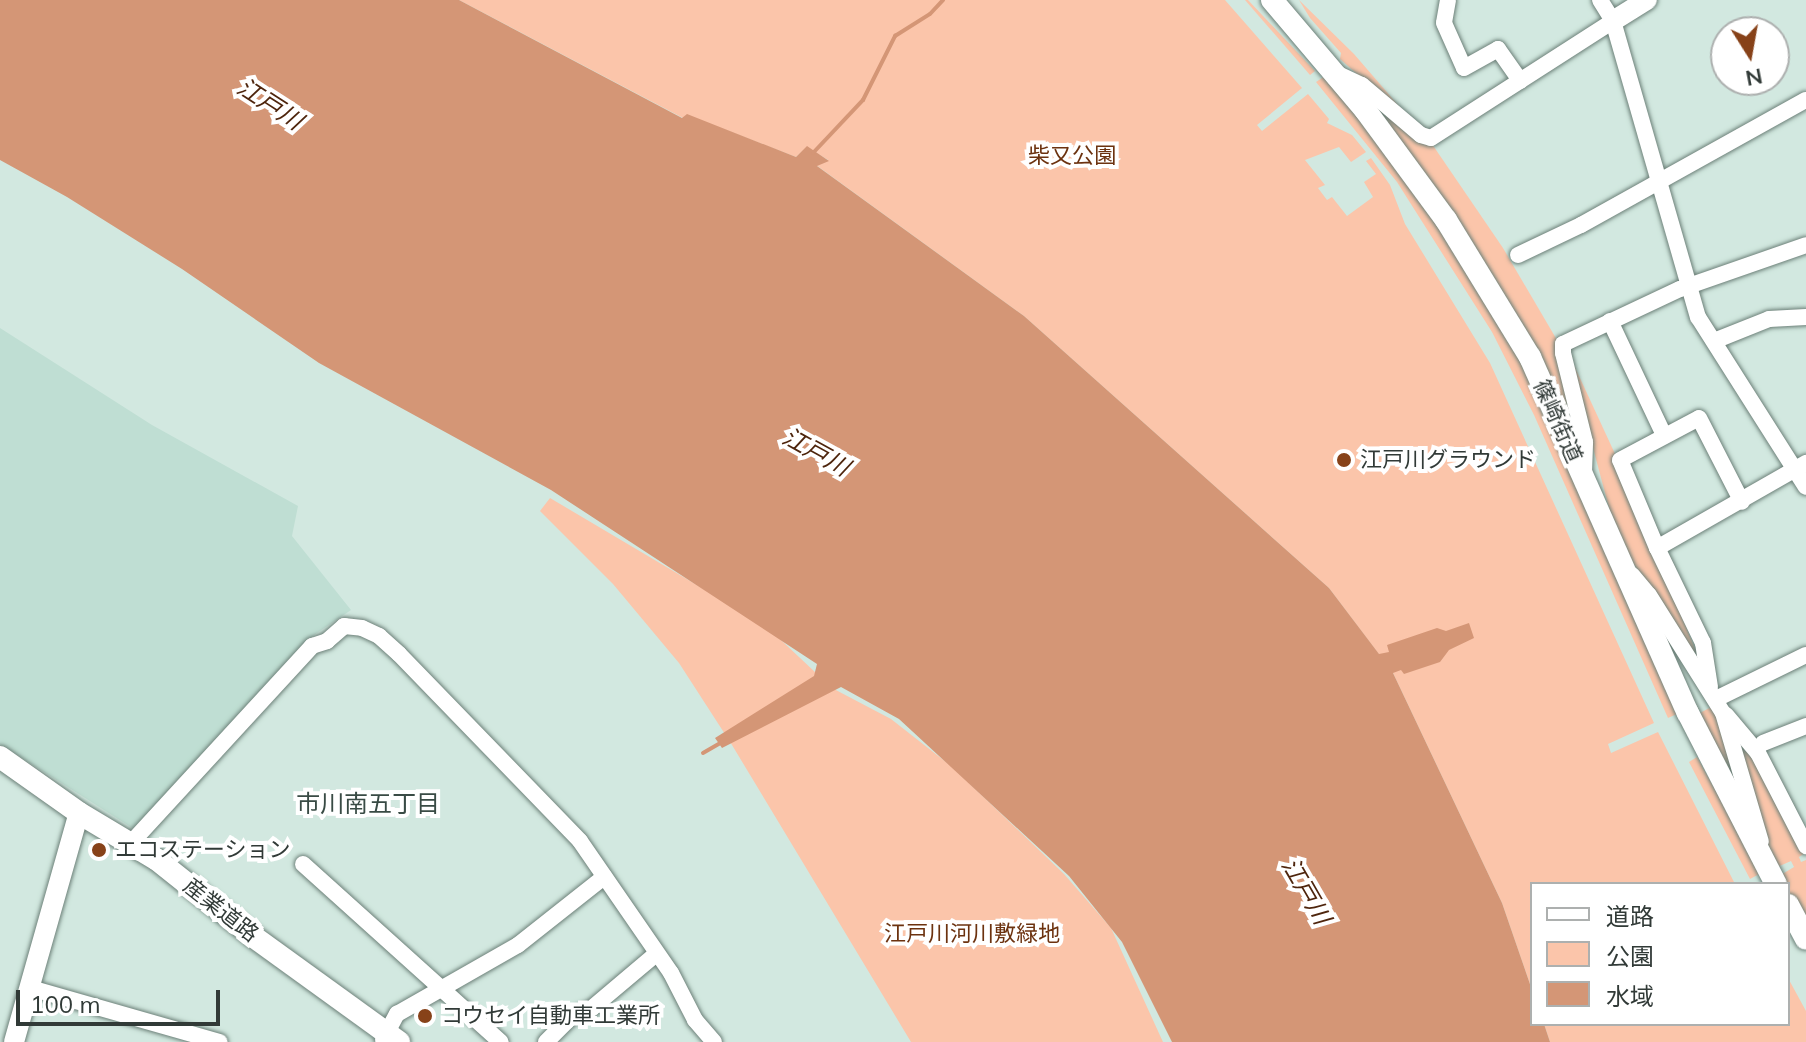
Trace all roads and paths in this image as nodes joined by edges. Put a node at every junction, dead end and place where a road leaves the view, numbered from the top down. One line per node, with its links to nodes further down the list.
1 (1448, 0): 7 (street)
2 (1600, 0): 5 (street)
3 (1647, 0): 5 (street)
4 (1278, 4): 6 (main road, 篠崎街道)
5 (1613, 21): 7 (street); 9 (street)
6 (1336, 73): 7 (street); 18 (main road, 篠崎街道)
7 (1520, 81)
8 (1806, 100): 9 (street)
9 (1658, 180): 11 (street); 12 (street)
10 (1806, 245): 12 (street)
11 (1518, 255)
12 (1689, 286): 14 (street); 15 (street)
13 (1806, 317): 15 (street)
14 (1610, 321): 16 (street); 18 (street)
15 (1714, 341): 17 (street)
16 (1664, 435): 20 (street); 21 (street)
17 (1801, 466): 19 (street); 20 (street)
18 (1584, 479): 22 (main road, 篠崎街道)
19 (1806, 487)
20 (1742, 502): 21 (street)
21 (1657, 548): 24 (street)
22 (1622, 566): 24 (street); 31 (main road, 篠崎街道)
23 (1806, 655): 24 (street)
24 (1716, 700): 30 (street); 31 (street)
25 (1804, 733): 26 (street)
26 (1763, 743)
27 (0, 757): 28 (main road, 産業道路)
28 (79, 813): 29 (main road, 産業道路); 38 (street)
29 (131, 843): 33 (street); 40 (main road, 産業道路)
30 (1806, 846)
31 (1761, 855): 34 (main road, 篠崎街道)
32 (303, 864): 39 (street)
33 (604, 877): 37 (street); 39 (street)
34 (1775, 882)
35 (1795, 915): 36 (main road)
36 (1806, 939)
37 (656, 954): 44 (street); 45 (street)
38 (30, 988): 41 (street); 42 (street)
39 (441, 989): 40 (street); 43 (street)
40 (389, 1038)
41 (14, 1042)
42 (219, 1042)
43 (501, 1042)
44 (546, 1042)
45 (714, 1042)

